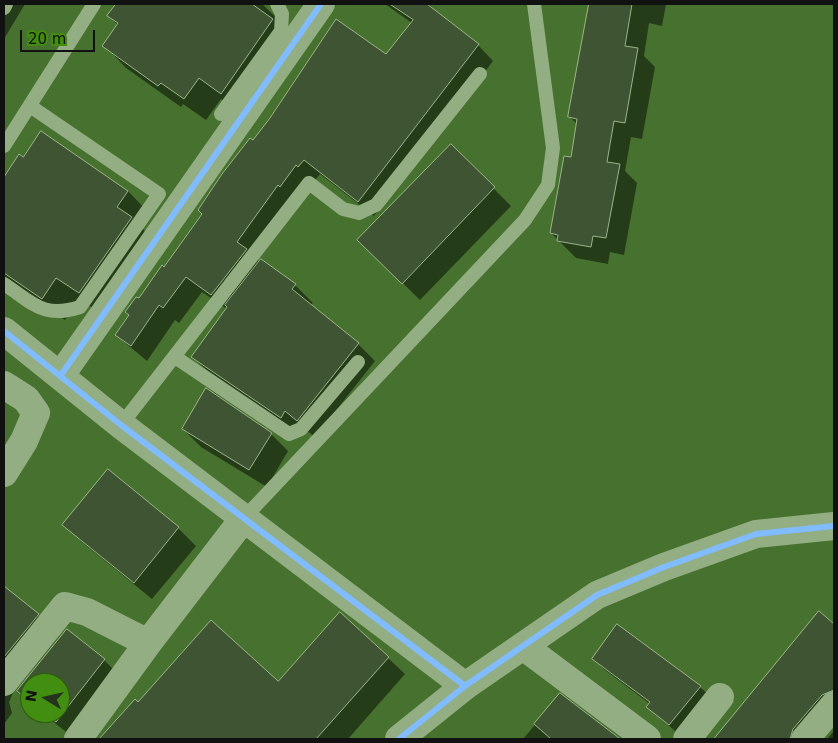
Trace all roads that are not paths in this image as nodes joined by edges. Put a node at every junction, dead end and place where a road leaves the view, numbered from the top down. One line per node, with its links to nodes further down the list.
1 (6, 4): 6 (lane)
2 (94, 4): 8 (lane)
3 (276, 4): 9 (lane)
4 (320, 4): 15 (street)
5 (534, 4): 19 (lane)
6 (4, 8)
7 (480, 74): 13 (lane)
8 (30, 106): 10 (lane); 11 (lane)
9 (222, 114)
10 (4, 146)
11 (4, 284)
12 (4, 331): 15 (street)
13 (175, 357): 14 (lane); 17 (lane)
14 (358, 362)
15 (61, 375): 17 (street)
16 (4, 385): 18 (street)
17 (121, 424): 19 (street)
18 (4, 473)
19 (244, 518): 21 (street); 24 (street)
20 (834, 526): 22 (street)
21 (148, 643): 23 (street); 27 (street)
22 (523, 646): 24 (street); 29 (street)
23 (4, 682)
24 (466, 686): 28 (street)
25 (720, 697): 30 (street)
26 (834, 705): 31 (street)
27 (78, 739)
28 (400, 739)
29 (647, 739)
30 (687, 739)
31 (805, 739)

